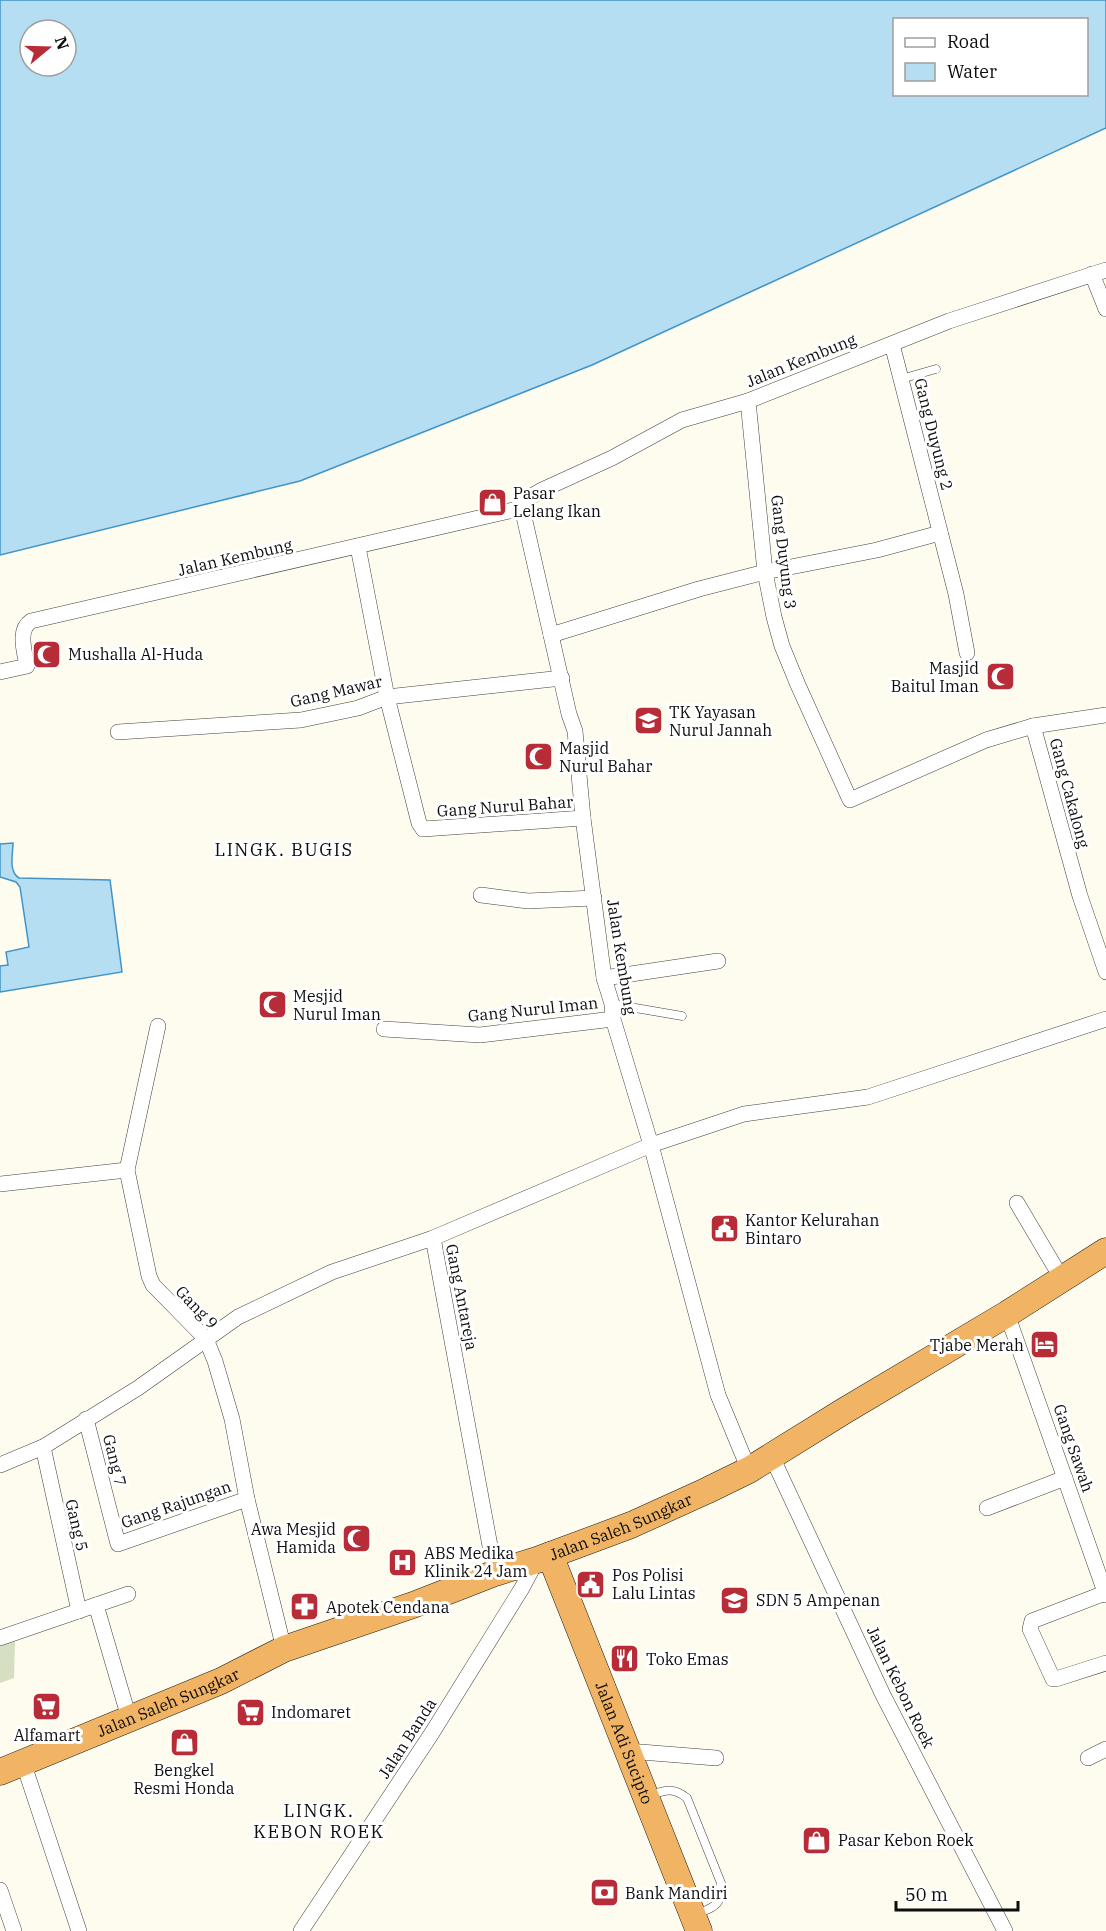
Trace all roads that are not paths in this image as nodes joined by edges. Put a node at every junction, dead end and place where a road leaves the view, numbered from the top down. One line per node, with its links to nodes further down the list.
1 (1099, 272): 2 (street); 3 (street, Jalan Kembung)
2 (1106, 309)
3 (892, 344): 5 (street, Gang Duyung 2); 6 (street, Jalan Kembung)
4 (936, 369): 5 (lane)
5 (901, 380): 8 (street, Gang Duyung 2)
6 (748, 401): 7 (street, Jalan Kembung); 10 (street, Gang Duyung 3)
7 (522, 508): 9 (street, Jalan Kembung); 11 (street, Jalan Kembung)
8 (940, 533): 10 (street); 12 (street, Gang Duyung 2)
9 (358, 547): 13 (street, Jalan Kembung); 15 (street)
10 (765, 572): 11 (street); 17 (street, Gang Duyung 3)
11 (551, 635): 14 (street, Jalan Kembung)
12 (967, 653)
13 (0, 672)
14 (562, 678): 15 (street, Gang Mawar); 19 (street, Jalan Kembung)
15 (387, 697): 18 (street, Gang Mawar); 19 (street, Gang Nurul Bahar)
16 (1106, 715): 17 (street)
17 (1033, 726): 23 (street, Gang Cakalong)
18 (118, 732)
19 (583, 818): 21 (street, Jalan Kembung)
20 (481, 895): 21 (street)
21 (594, 898): 24 (street, Jalan Kembung)
22 (718, 961): 24 (street)
23 (1106, 972)
24 (604, 978): 25 (street, Jalan Kembung)
25 (613, 1012): 26 (lane); 29 (street, Gang Nurul Iman); 30 (street, Jalan Kembung)
26 (682, 1016)
27 (1106, 1019): 30 (street)
28 (158, 1026): 31 (street, Gang 9)
29 (384, 1029)
30 (651, 1145): 34 (street); 43 (street, Jalan Kembung)
31 (127, 1170): 32 (street); 38 (street, Gang 9)
32 (0, 1184)
33 (1017, 1203): 36 (street)
34 (433, 1238): 38 (street, Gang Antareja); 49 (street, Gang Antareja)
35 (1106, 1251): 36 (highway, Jalan Saleh Sungkar)
36 (1062, 1279): 37 (highway, Jalan Saleh Sungkar)
37 (1007, 1314): 41 (highway, Jalan Saleh Sungkar); 44 (street, Gang Sawah)
38 (206, 1339): 39 (street, Gang Antareja); 45 (street, Gang 9)
39 (86, 1419): 40 (street, Gang Antareja); 47 (street, Gang 7)
40 (43, 1447): 42 (street, Gang Antareja); 53 (street, Gang 5)
41 (772, 1457): 43 (highway, Jalan Saleh Sungkar); 66 (street, Jalan Kebon Roek)
42 (0, 1465)
43 (749, 1470): 48 (highway, Jalan Saleh Sungkar)
44 (1065, 1478): 46 (street); 51 (street, Gang Sawah)
45 (247, 1498): 47 (street, Gang Rajungan); 55 (street, Gang 9)
46 (987, 1508)
47 (118, 1544)
48 (543, 1558): 49 (highway, Jalan Saleh Sungkar); 59 (highway, Jalan Adi Sucipto); 69 (street, Jalan Banda)
49 (495, 1573): 55 (highway, Jalan Saleh Sungkar)
50 (128, 1594): 52 (street)
51 (1106, 1594): 56 (street)
52 (96, 1605): 53 (street); 57 (street)
53 (79, 1611): 54 (street)
54 (0, 1638)
55 (284, 1649): 57 (highway, Jalan Saleh Sungkar)
56 (1106, 1663)
57 (129, 1718): 62 (highway, Jalan Saleh Sungkar)
58 (1106, 1749): 61 (street)
59 (628, 1751): 60 (street); 63 (highway, Jalan Adi Sucipto)
60 (716, 1758)
61 (1088, 1758)
62 (11, 1767): 68 (street)
63 (646, 1796): 65 (highway, Jalan Adi Sucipto); 65 (lane)
64 (0, 1890): 67 (street)
65 (696, 1923)
66 (1004, 1930)
67 (14, 1931)
68 (79, 1931)
69 (301, 1931)

